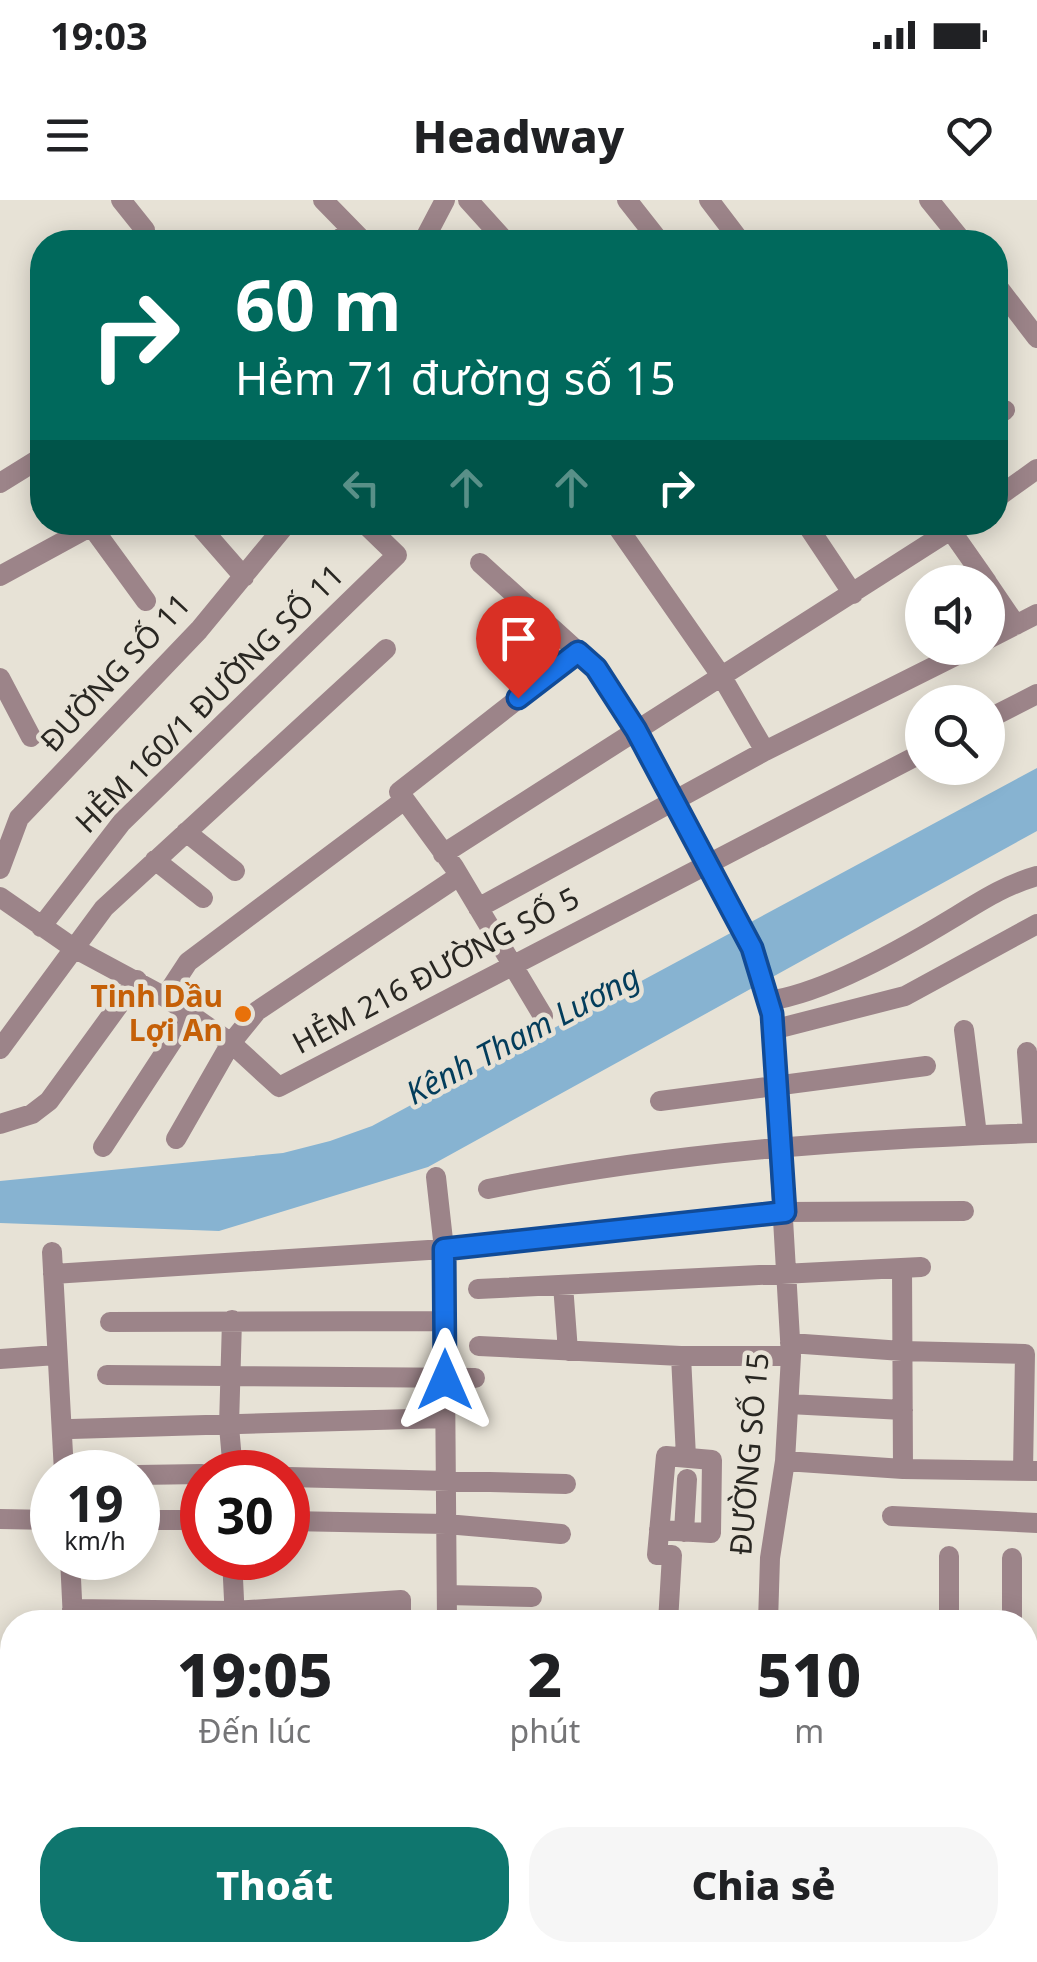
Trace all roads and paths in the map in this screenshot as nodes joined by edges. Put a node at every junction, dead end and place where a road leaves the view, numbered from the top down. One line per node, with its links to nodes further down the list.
1 (120, 200): 8 (street)
2 (323, 200): 9 (street)
3 (445, 200): 10 (street)
4 (468, 200): 11 (street)
5 (709, 200): 13 (street)
6 (929, 200): 14 (street)
7 (624, 202): 12 (street)
8 (145, 230)
9 (344, 230)
10 (429, 230)
11 (495, 230)
12 (649, 230)
13 (732, 230)
14 (953, 230)
15 (1008, 300): 16 (street)
16 (1037, 338)
17 (30, 464): 19 (street)
18 (1037, 469): 20 (street)
19 (0, 483)
20 (1008, 490)
21 (77, 535): 32 (street)
22 (103, 535): 35 (street)
23 (207, 535): 33 (street)
24 (278, 535): 33 (street, ĐƯỜNG SỐ 11)
25 (376, 535): 66 (street, HẺM 160/1 ĐƯỜNG SỐ 11)
26 (623, 535): 43 (street)
27 (814, 535): 34 (street)
28 (939, 535): 34 (street)
29 (959, 535): 31 (street)
30 (480, 564): 41 (street)
31 (976, 565)
32 (0, 576)
33 (244, 577): 54 (street, ĐƯỜNG SỐ 11)
34 (853, 594): 43 (street)
35 (146, 601)
36 (1005, 609): 38 (street)
37 (1037, 614): 38 (street)
38 (1016, 625): 39 (street)
39 (1005, 630)
40 (386, 649): 53 (street)
41 (578, 652): 47 (street); 51 (street)
42 (937, 665): 49 (street)
43 (722, 677): 47 (street); 49 (street)
44 (0, 678): 48 (street)
45 (1037, 694): 46 (street)
46 (1005, 711)
47 (636, 730): 52 (street); 55 (street)
48 (31, 737)
49 (765, 751): 52 (street)
50 (905, 762): 57 (street, HẺM 216 ĐƯỜNG SỐ 5)
51 (401, 796): 55 (street); 70 (street)
52 (674, 801): 57 (street); 64 (street)
53 (186, 832): 56 (street); 59 (street)
54 (5, 843): 58 (street, ĐƯỜNG SỐ 11)
55 (444, 854): 60 (street)
56 (155, 860): 63 (street); 67 (street)
57 (706, 864): 68 (street, HẺM 216 ĐƯỜNG SỐ 5); 71 (street)
58 (0, 870)
59 (236, 872)
60 (460, 876): 64 (street); 76 (street)
61 (1037, 876): 71 (street)
62 (0, 897): 66 (street, HẺM 216 ĐƯỜNG SỐ 5)
63 (204, 898)
64 (478, 908): 68 (street)
65 (1037, 924): 74 (street)
66 (41, 927): 67 (street, HẺM 216 ĐƯỜNG SỐ 5)
67 (72, 947): 69 (street, HẺM 216 ĐƯỜNG SỐ 5); 77 (street)
68 (512, 964): 73 (street); 76 (street, HẺM 216 ĐƯỜNG SỐ 5)
69 (137, 980): 70 (street, HẺM 216 ĐƯỜNG SỐ 5); 82 (street)
70 (165, 996): 72 (street, HẺM 216 ĐƯỜNG SỐ 5)
71 (766, 997): 74 (street, ĐƯỜNG SỐ 15)
72 (190, 1014): 76 (street, HẺM 216 ĐƯỜNG SỐ 5); 86 (street)
73 (543, 1016)
74 (772, 1030): 80 (street, ĐƯỜNG SỐ 15)
75 (964, 1030): 84 (street)
76 (231, 1043): 85 (street)
77 (0, 1049)
78 (1028, 1052): 83 (street)
79 (926, 1066): 80 (street)
80 (776, 1088): 81 (street); 87 (street, ĐƯỜNG SỐ 15)
81 (660, 1101)
82 (0, 1124)
83 (1035, 1133): 84 (street)
84 (976, 1135): 87 (street)
85 (176, 1139)
86 (103, 1147)
87 (780, 1149): 89 (street); 91 (street, ĐƯỜNG SỐ 15)
88 (436, 1178): 92 (street)
89 (488, 1189)
90 (964, 1211): 91 (street)
91 (785, 1212): 92 (street); 94 (street, ĐƯỜNG SỐ 15)
92 (444, 1249): 95 (street); 99 (street)
93 (52, 1252): 95 (street)
94 (787, 1273): 96 (street); 102 (street, ĐƯỜNG SỐ 15); 104 (street)
95 (53, 1274): 105 (street)
96 (563, 1285): 97 (street); 103 (street)
97 (478, 1290)
98 (232, 1320): 99 (street); 100 (street); 108 (street)
99 (445, 1321): 111 (street)
100 (110, 1322)
101 (479, 1346): 103 (street)
102 (791, 1349): 104 (street); 106 (street); 113 (street, ĐƯỜNG SỐ 15)
103 (568, 1351): 106 (street)
104 (902, 1352): 112 (street); 114 (street)
105 (56, 1355): 107 (street); 118 (street)
106 (681, 1356): 120 (street)
107 (0, 1360)
108 (232, 1374): 109 (street); 111 (street); 116 (street)
109 (106, 1375)
110 (475, 1378): 111 (street)
111 (445, 1380): 115 (street)
112 (1031, 1384): 123 (street)
113 (789, 1404): 114 (street); 121 (street, ĐƯỜNG SỐ 15)
114 (903, 1410): 122 (street)
115 (445, 1418): 116 (street); 126 (street)
116 (229, 1426): 117 (street); 119 (street)
117 (72, 1429)
118 (62, 1450)
119 (231, 1450)
120 (686, 1457): 134 (street); 135 (street)
121 (784, 1461): 122 (street); 149 (street, ĐƯỜNG SỐ 15)
122 (904, 1468): 123 (street)
123 (1030, 1471)
124 (310, 1477): 126 (street)
125 (687, 1480): 135 (street)
126 (445, 1482): 127 (street); 132 (street)
127 (566, 1484)
128 (892, 1516): 133 (street)
129 (0, 1519): 130 (street)
130 (30, 1520)
131 (310, 1521): 132 (street)
132 (446, 1524): 136 (street); 141 (street)
133 (1037, 1524)
134 (659, 1530): 135 (street); 148 (street)
135 (684, 1532)
136 (561, 1534)
137 (948, 1556): 150 (street)
138 (1012, 1558): 151 (street)
139 (71, 1580): 143 (street)
140 (233, 1580): 144 (street)
141 (446, 1595): 142 (street); 147 (street)
142 (532, 1597)
143 (72, 1610)
144 (235, 1610)
145 (303, 1610): 146 (street)
146 (401, 1610)
147 (447, 1610)
148 (669, 1610)
149 (768, 1610)
150 (949, 1610)
151 (1012, 1610)

